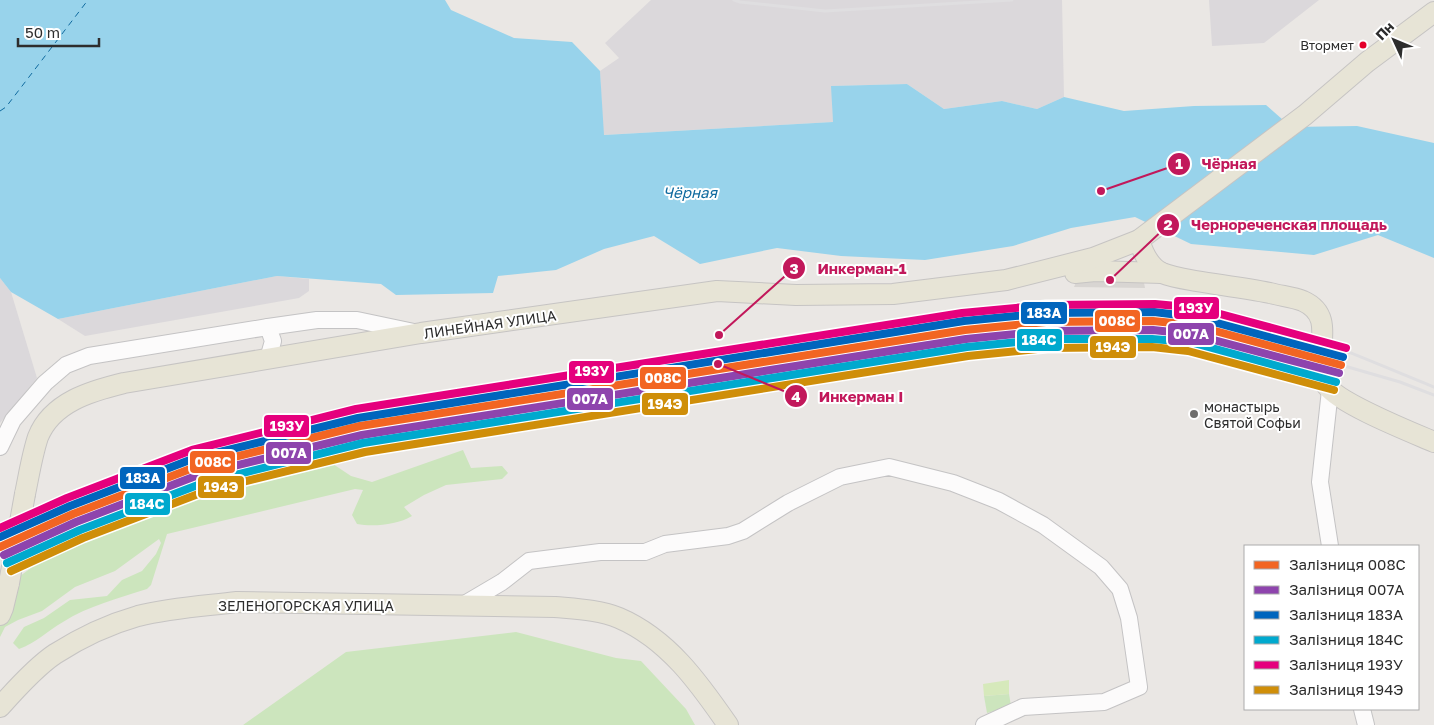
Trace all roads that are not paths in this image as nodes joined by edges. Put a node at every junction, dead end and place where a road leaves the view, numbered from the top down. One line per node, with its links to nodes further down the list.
1 (1434, 12): 2 (main road, ЛИНЕЙНАЯ УЛИЦА)
2 (1146, 235): 3 (main road); 4 (main road, ЛИНЕЙНАЯ УЛИЦА)
3 (1162, 273): 4 (main road); 8 (main road)
4 (1006, 280): 6 (main road, ЛИНЕЙНАЯ УЛИЦА)
5 (268, 327): 6 (street); 7 (street); 10 (street)
6 (422, 333): 7 (main road, ЛИНЕЙНАЯ УЛИЦА)
7 (268, 359): 13 (main road, ЛИНЕЙНАЯ УЛИЦА, bridge)
8 (1330, 390): 9 (main road); 11 (street)
9 (1434, 442)
10 (0, 447)
11 (1330, 545)
12 (463, 605): 14 (main road, ЗЕЛЕНОГОРСКАЯ УЛИЦА); 16 (main road, ЗЕЛЕНОГОРСКАЯ УЛИЦА); 17 (street)
13 (0, 615)
14 (0, 707)
15 (1362, 710): 18 (street)
16 (728, 725)
17 (984, 725)
18 (1366, 725)

